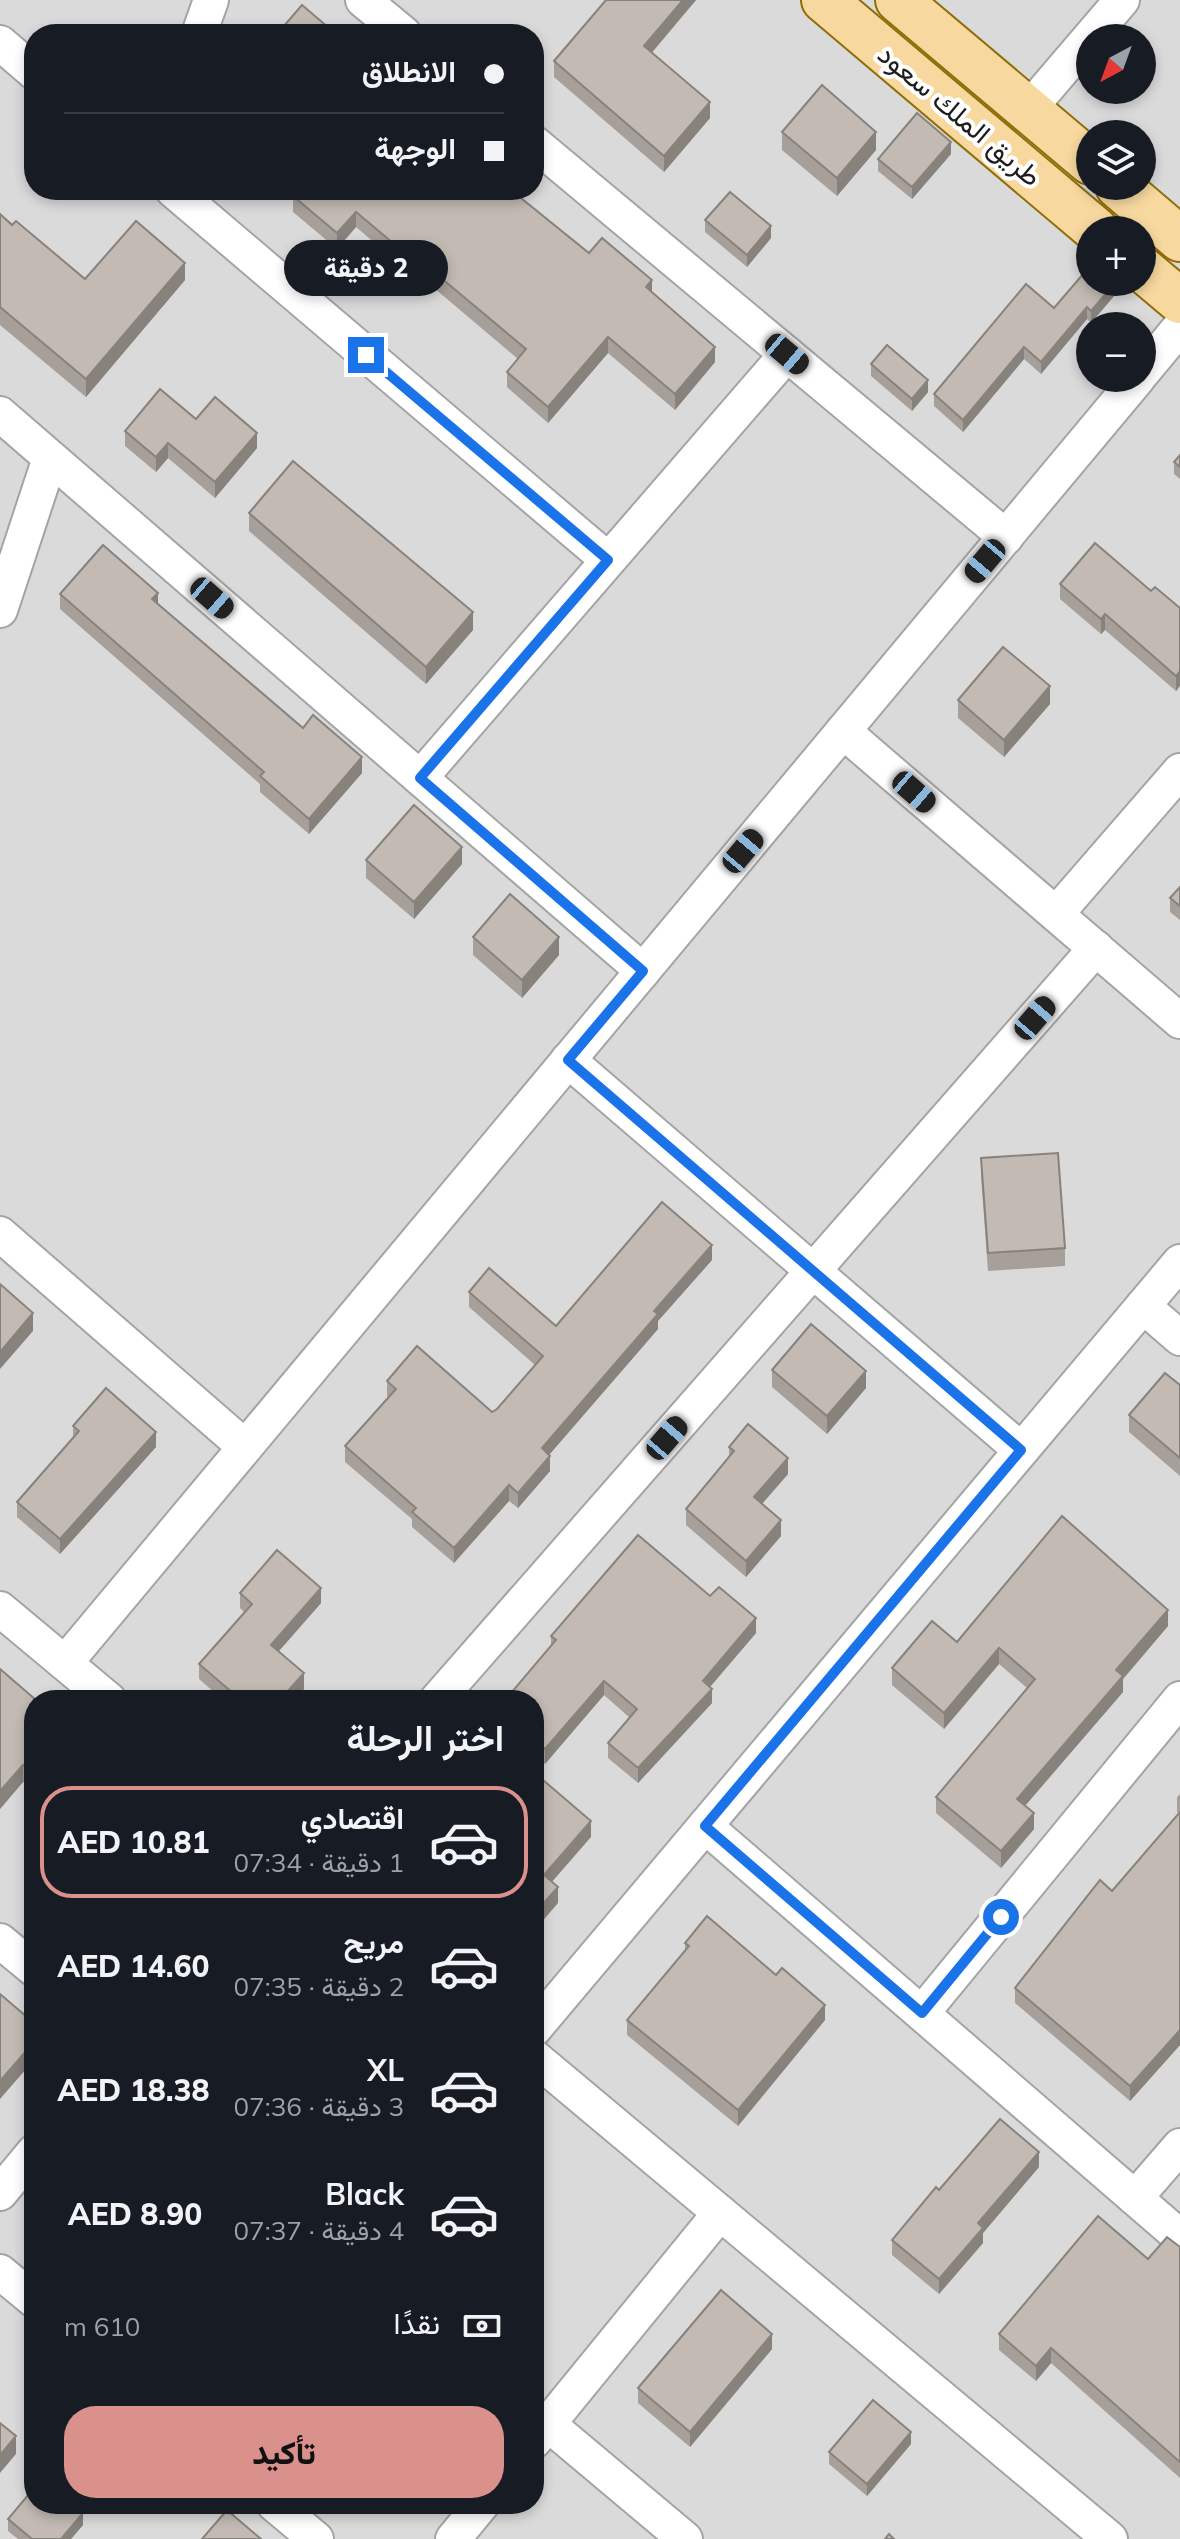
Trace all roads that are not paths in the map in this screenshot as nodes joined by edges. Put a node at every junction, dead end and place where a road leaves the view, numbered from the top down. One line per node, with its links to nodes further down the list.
1 (211, 0): 6 (street)
2 (363, 0): 7 (street)
3 (824, 0): 15 (main road, طريق الملك سعود)
4 (898, 0): 10 (main road, طريق الملك سعود)
5 (1122, 0): 10 (street)
6 (203, 24)
7 (392, 24)
8 (0, 43): 9 (street)
9 (24, 63)
10 (1028, 110): 11 (main road, طريق الملك سعود)
11 (1076, 150)
12 (544, 151): 20 (street)
13 (185, 200): 26 (street)
14 (1134, 200): 16 (main road)
15 (1079, 216)
16 (1180, 239)
17 (1156, 281): 18 (main road)
18 (1180, 301)
19 (1180, 327): 21 (street)
20 (787, 354): 25 (street); 26 (street)
21 (1156, 356)
22 (1126, 392): 25 (street)
23 (0, 414): 24 (street)
24 (50, 458): 27 (street); 30 (street)
25 (1006, 537): 28 (street)
26 (608, 560): 30 (street)
27 (0, 610)
28 (843, 731): 31 (street); 33 (street)
29 (1180, 771): 31 (street)
30 (420, 778): 33 (street)
31 (1056, 914): 32 (street)
32 (1096, 948): 34 (street); 38 (street)
33 (643, 971): 35 (street)
34 (1180, 1021)
35 (568, 1060): 38 (street); 41 (street)
36 (0, 1234): 41 (street)
37 (1180, 1262): 39 (street)
38 (813, 1271): 42 (street); 46 (street)
39 (1143, 1306): 40 (street); 42 (street)
40 (1180, 1338)
41 (245, 1447): 44 (street)
42 (1021, 1450): 48 (street)
43 (0, 1609): 44 (street)
44 (65, 1663): 45 (street)
45 (97, 1690)
46 (446, 1690)
47 (1180, 1699): 51 (street)
48 (705, 1826): 51 (street); 52 (street)
49 (0, 1941): 50 (street)
50 (24, 1961)
51 (922, 2013): 57 (street)
52 (544, 2017)
53 (544, 2065): 58 (street)
54 (1180, 2146): 57 (street)
55 (24, 2164): 56 (street)
56 (0, 2193)
57 (1135, 2198): 59 (street)
58 (720, 2213): 62 (street); 69 (street)
59 (1180, 2237)
60 (3, 2279): 61 (street)
61 (24, 2293)
62 (544, 2428)
63 (544, 2434): 68 (street)
64 (286, 2514): 66 (street)
65 (474, 2514): 67 (street)
66 (316, 2539)
67 (453, 2539)
68 (685, 2539)
69 (1110, 2539)

